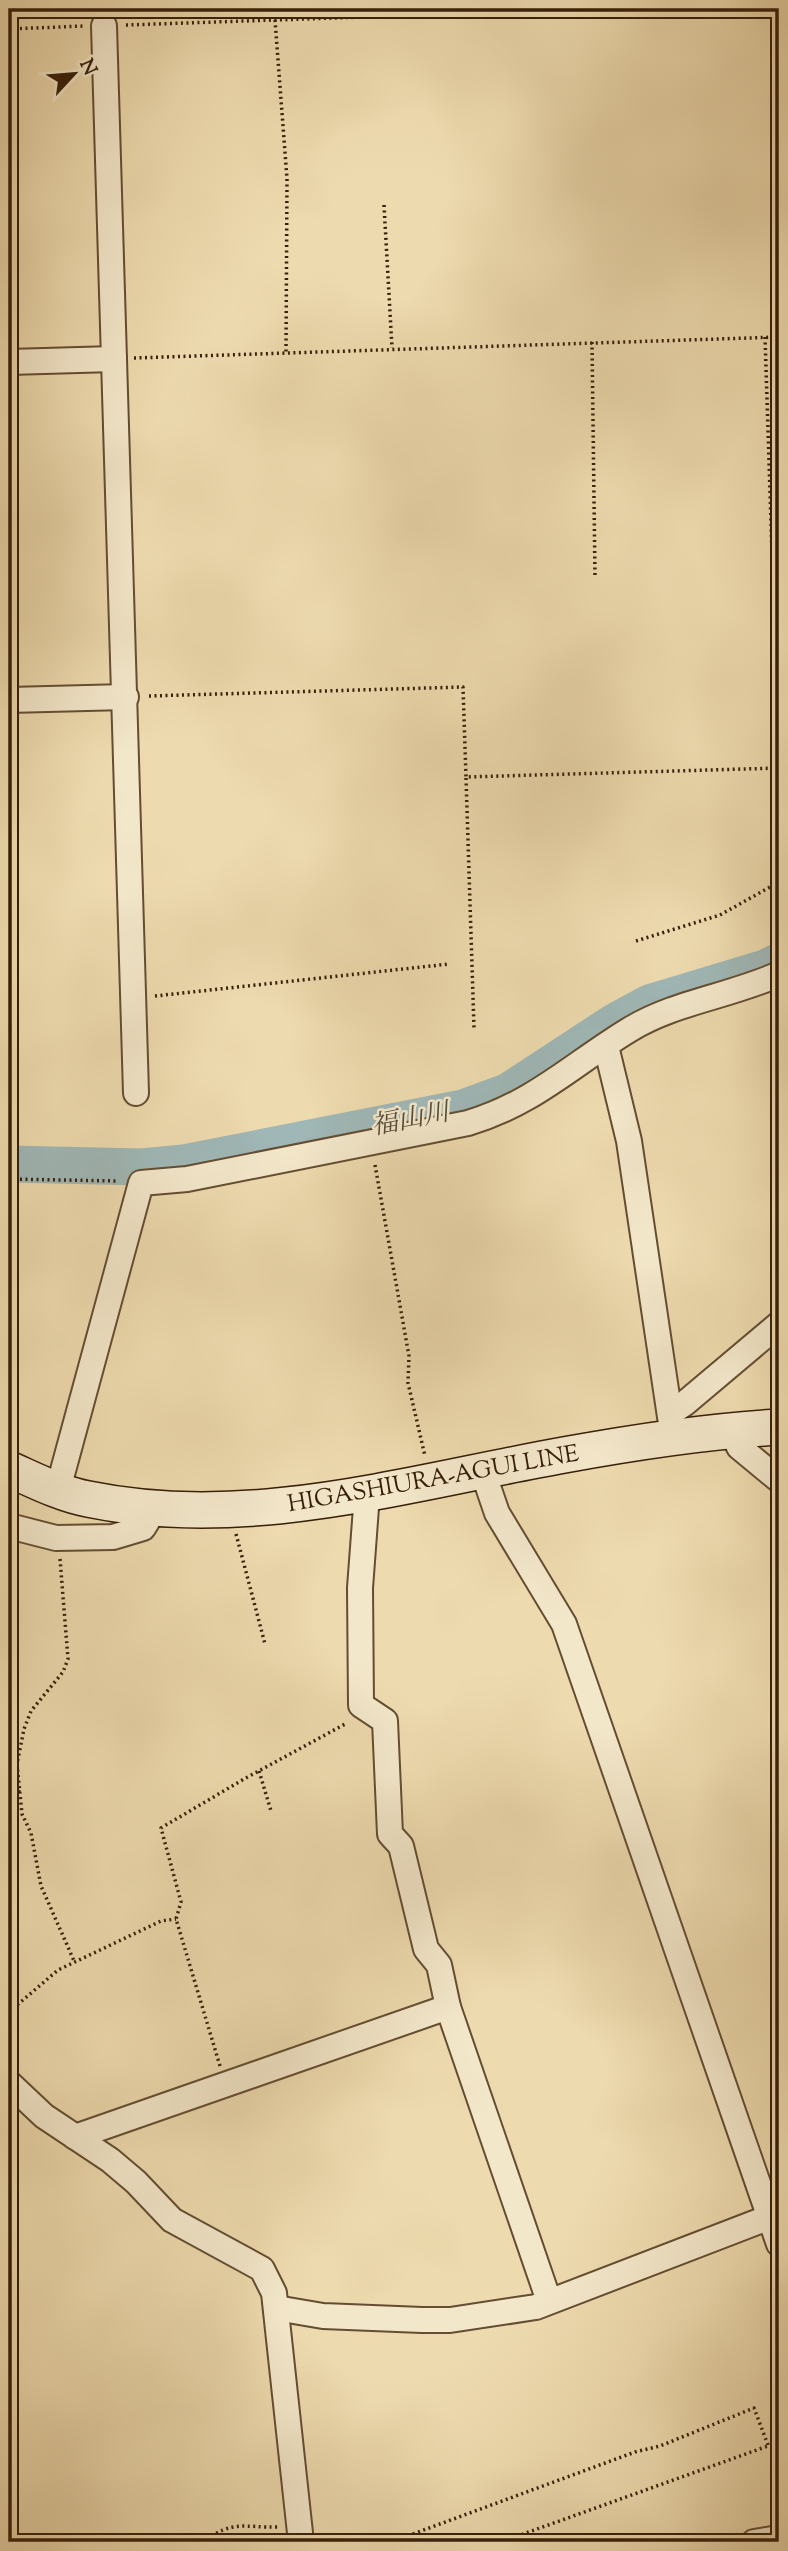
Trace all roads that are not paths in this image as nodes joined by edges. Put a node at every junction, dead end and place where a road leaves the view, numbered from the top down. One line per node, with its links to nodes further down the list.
1 (104, 26): 2 (street)
2 (114, 359): 3 (street); 4 (street)
3 (9, 362)
4 (126, 697): 5 (street); 8 (street)
5 (9, 700)
6 (779, 974): 7 (street)
7 (606, 1046): 10 (street); 16 (street)
8 (136, 1093)
9 (779, 1324): 10 (street)
10 (672, 1425): 12 (main road, HIGASHIURA-AGUI LINE); 14 (main road, HIGASHIURA-AGUI LINE)
11 (779, 1427): 12 (main road, HIGASHIURA-AGUI LINE)
12 (732, 1432): 15 (street)
13 (9, 1469): 16 (main road, HIGASHIURA-AGUI LINE)
14 (483, 1472): 17 (main road, HIGASHIURA-AGUI LINE); 23 (street)
15 (779, 1480)
16 (58, 1489): 18 (main road, HIGASHIURA-AGUI LINE)
17 (367, 1494): 18 (main road, HIGASHIURA-AGUI LINE); 20 (street)
18 (156, 1509): 19 (street)
19 (9, 1526)
20 (447, 2007): 22 (street); 25 (street)
21 (9, 2083): 22 (street)
22 (75, 2137): 26 (street)
23 (770, 2217): 24 (street); 25 (street)
24 (779, 2244)
25 (549, 2301): 26 (street)
26 (276, 2308): 27 (street)
27 (300, 2534)
28 (779, 2538): 29 (street)
29 (754, 2542)

